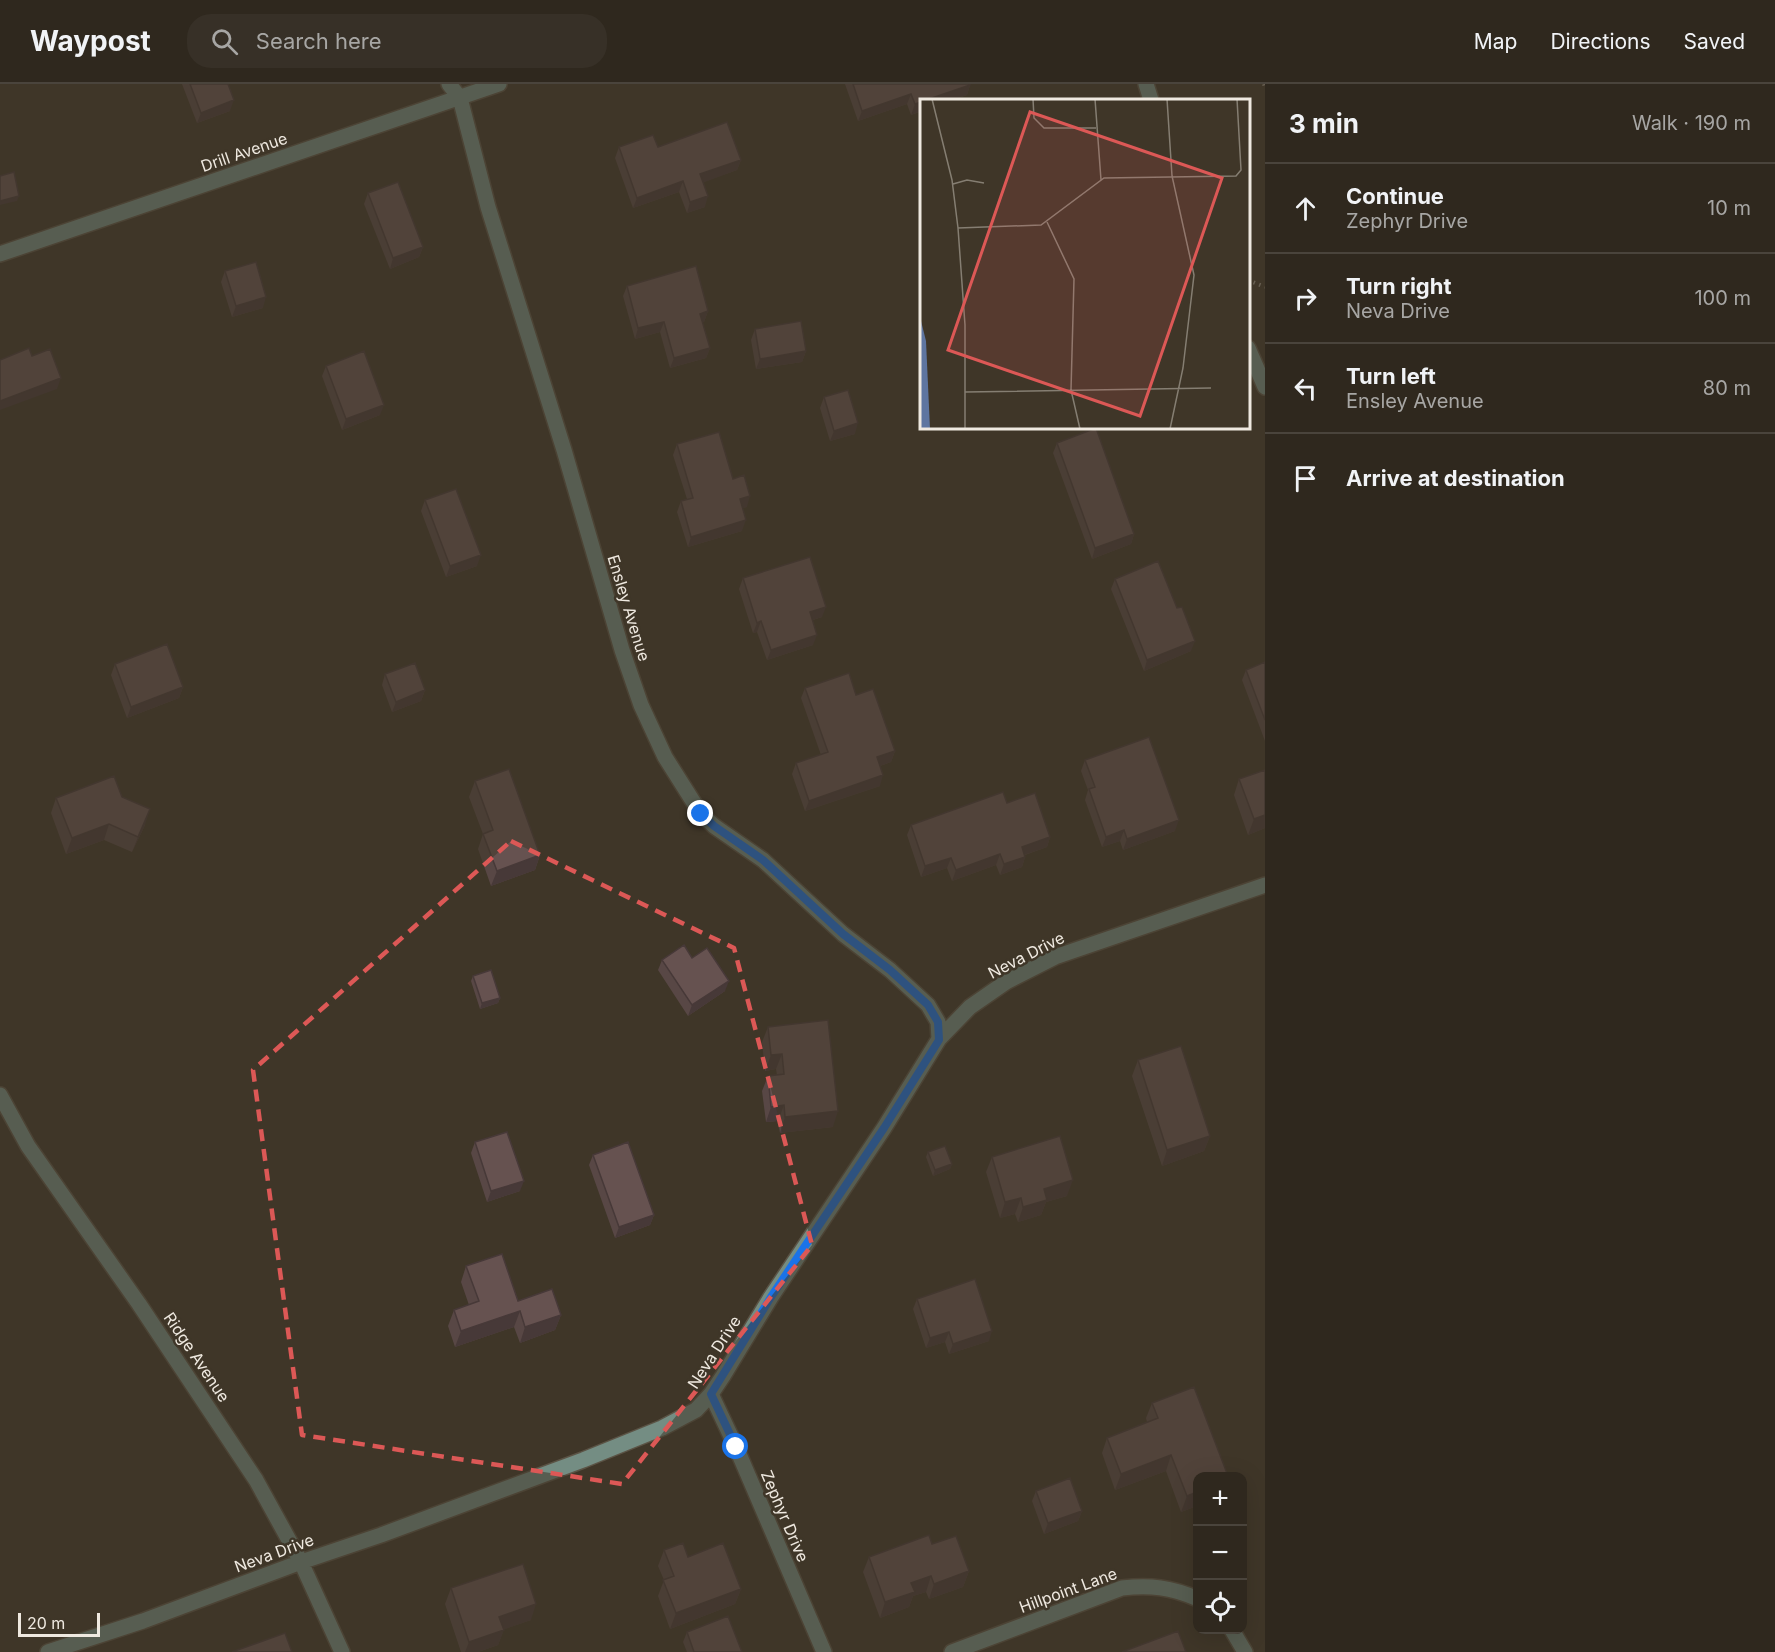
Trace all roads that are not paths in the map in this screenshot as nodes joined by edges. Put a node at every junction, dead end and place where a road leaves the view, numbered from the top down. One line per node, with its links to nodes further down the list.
1 (449, 84): 4 (street, Ensley Avenue)
2 (499, 84): 4 (street, Drill Avenue)
3 (1146, 84): 5 (street)
4 (460, 98): 6 (street, Drill Avenue); 10 (street, Ensley Avenue)
5 (1151, 99)
6 (0, 254)
7 (1250, 353): 8 (street)
8 (1265, 387)
9 (1265, 885): 10 (street, Neva Drive)
10 (939, 1040): 12 (street, Neva Drive)
11 (0, 1095): 13 (street, Ridge Avenue)
12 (711, 1394): 13 (street, Neva Drive); 18 (street, Zephyr Drive)
13 (301, 1562): 16 (street, Neva Drive); 17 (street, Ridge Avenue)
14 (1193, 1597): 19 (street, Hillpoint Lane)
15 (1235, 1634): 20 (street)
16 (48, 1652)
17 (342, 1652)
18 (824, 1652)
19 (952, 1652)
20 (1245, 1652)

